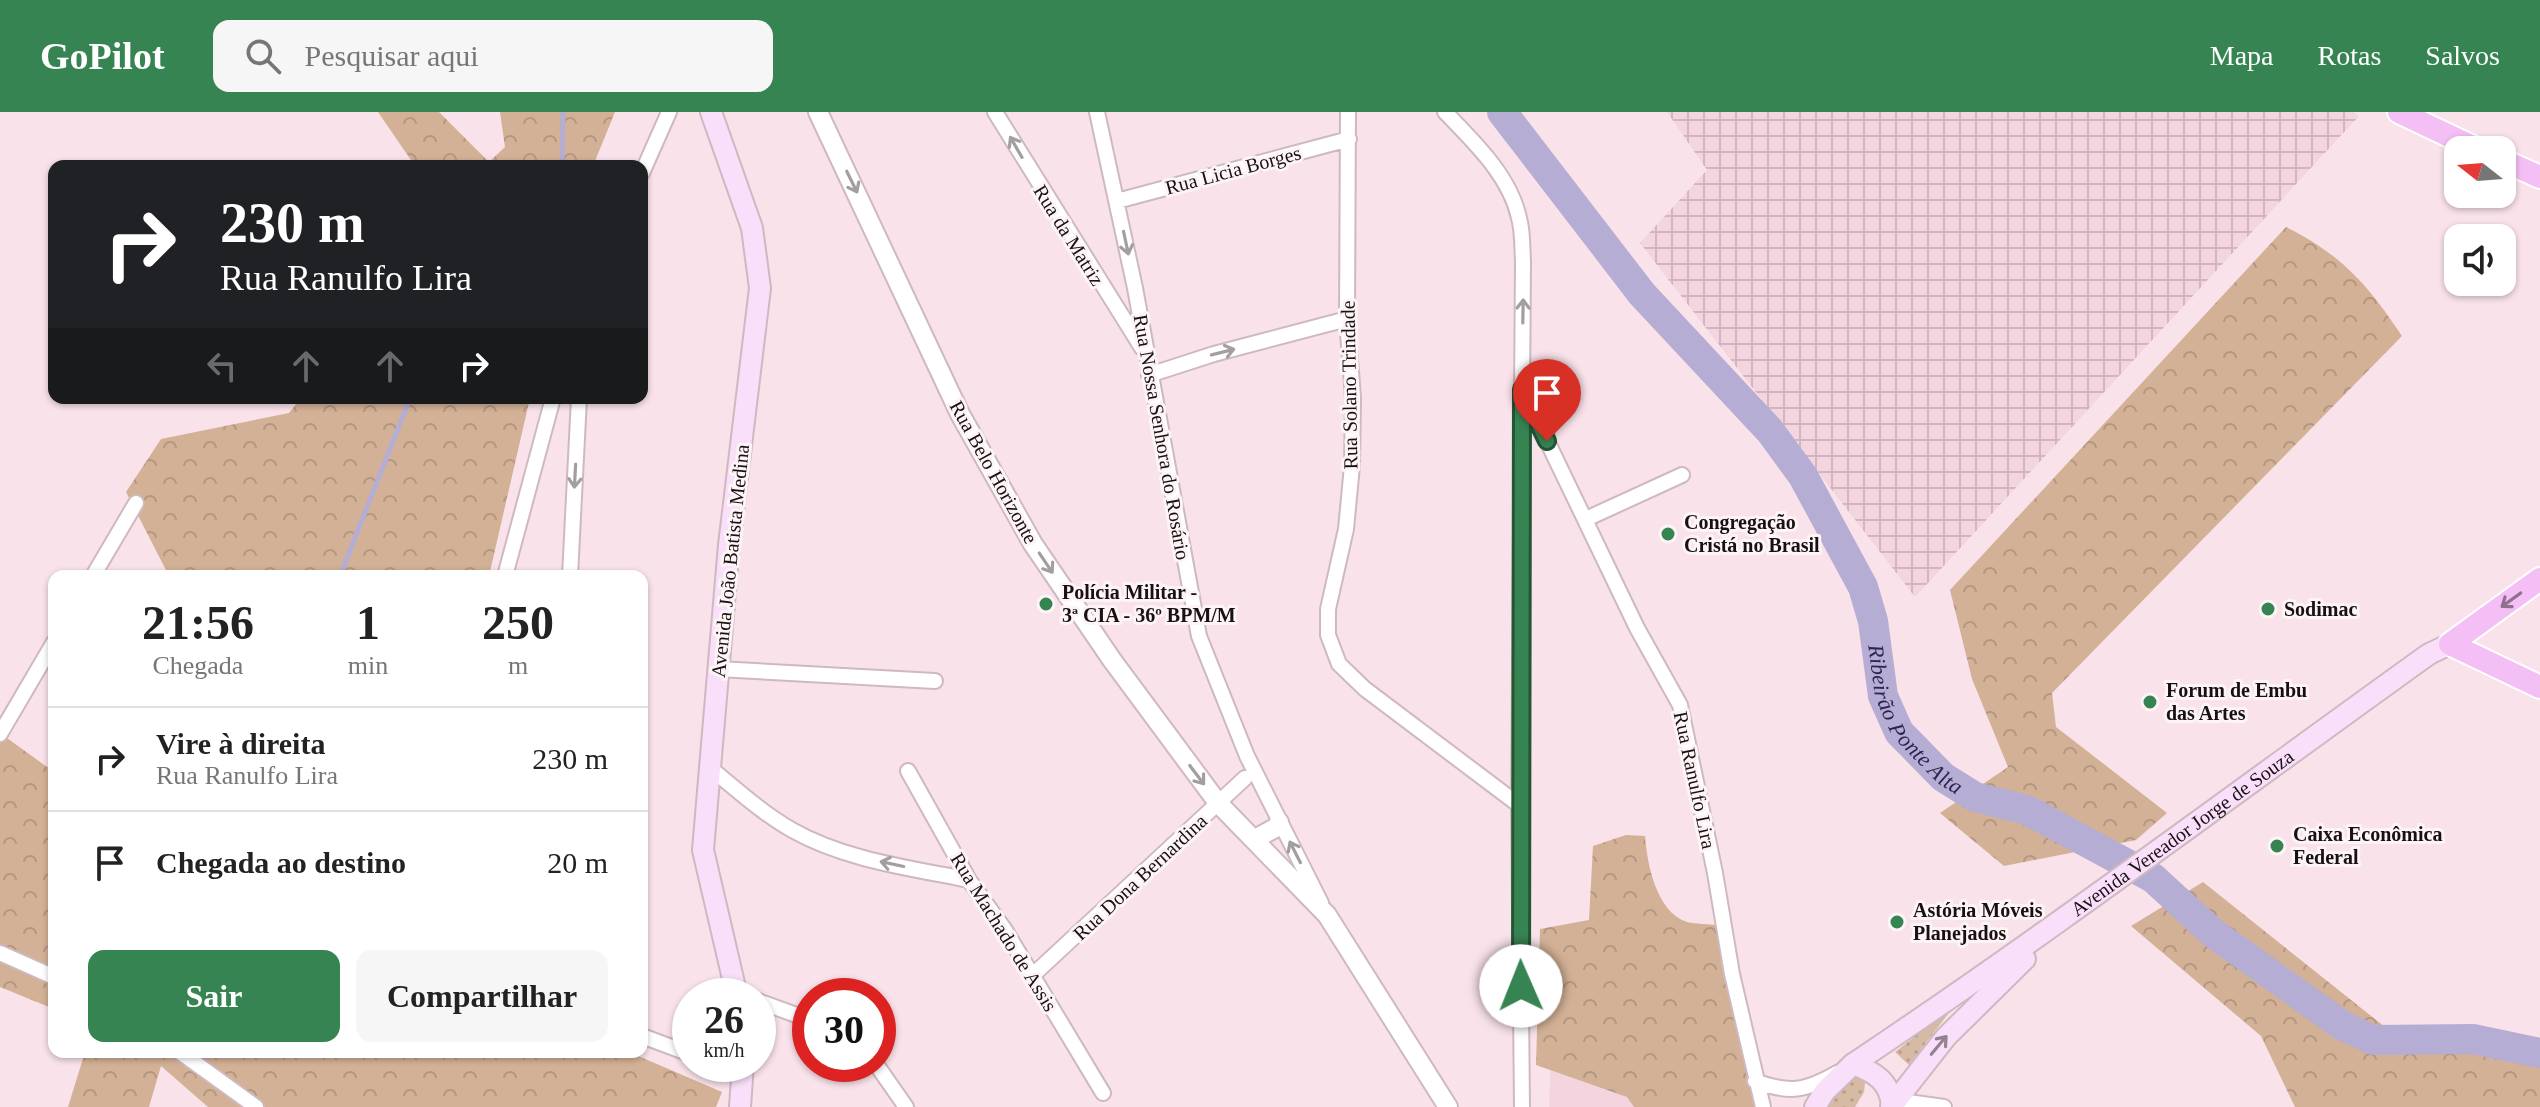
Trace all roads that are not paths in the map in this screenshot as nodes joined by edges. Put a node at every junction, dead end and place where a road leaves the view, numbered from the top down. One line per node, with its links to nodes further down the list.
1 (669, 112): 11 (street)
2 (818, 112): 41 (street, Rua Belo Horizonte, one-way to 41)
3 (995, 112): 16 (street, Rua da Matriz, one-way to 3)
4 (1097, 112): 14 (street, Rua Nossa Senhora do Rosário)
5 (1348, 112): 10 (street, Rua Solano Trindade)
6 (1445, 112): 18 (street, one-way to 6)
7 (2399, 112): 9 (main road)
8 (707, 116): 32 (main road, Avenida João Batista Medina)
9 (2450, 136)
10 (1349, 139): 14 (street, Rua Licia Borges); 15 (street, Rua Solano Trindade)
11 (648, 160)
12 (2516, 166): 13 (main road)
13 (2540, 177)
14 (1117, 201): 16 (street, Rua Nossa Senhora do Rosário, one-way to 16)
15 (1347, 319): 17 (street, one-way to 15); 42 (street, Rua Solano Trindade)
16 (1147, 355): 17 (street, Rua Nossa Senhora do Rosário)
17 (1149, 375): 36 (street, Rua Nossa Senhora do Rosário)
18 (1522, 389): 23 (street, Rua Ranulfo Lira); 42 (street)
19 (551, 404): 25 (street)
20 (579, 404): 26 (street, one-way to 26)
21 (1682, 475): 23 (street)
22 (136, 503): 24 (street)
23 (1586, 519): 56 (street, Rua Ranulfo Lira)
24 (97, 570)
25 (507, 570)
26 (570, 570)
27 (2540, 579): 28 (main road, Avenida Vereador Jorge de Souza, one-way to 28)
28 (2483, 620): 29 (main road, Avenida Vereador Jorge de Souza); 31 (main road)
29 (2450, 644): 31 (main road); 47 (main road, Avenida Vereador Jorge de Souza)
30 (48, 652): 35 (street)
31 (2489, 663): 34 (main road)
32 (718, 669): 33 (street); 37 (main road, Avenida João Batista Medina)
33 (935, 681)
34 (2540, 687)
35 (0, 734)
36 (1247, 756): 39 (street, Rua Nossa Senhora do Rosário); 40 (street, Rua Nossa Senhora do Rosário)
37 (709, 767): 45 (street, one-way to 37); 51 (main road, Avenida João Batista Medina)
38 (908, 771): 45 (street, Rua Machado de Assis)
39 (1245, 778): 40 (street); 41 (street, Rua Dona Bernardina)
40 (1264, 787): 43 (street, Rua Nossa Senhora do Rosário)
41 (1218, 803): 44 (street, Rua Belo Horizonte); 50 (street, Rua Dona Bernardina)
42 (1519, 805): 65 (street)
43 (1279, 822): 44 (street); 46 (street, Rua Nossa Senhora do Rosário, one-way to 43)
44 (1255, 839): 46 (street, Rua Belo Horizonte)
45 (969, 880): 50 (street, Rua Machado de Assis)
46 (1327, 915): 64 (street, Rua Belo Horizonte)
47 (2061, 923): 55 (main road, Avenida Vereador Jorge de Souza); 60 (main road, Avenida Vereador Jorge de Souza, one-way to 47)
48 (0, 953): 49 (street)
49 (48, 974)
50 (1033, 975): 59 (street, Rua Machado de Assis)
51 (735, 978)
52 (648, 1038): 53 (street)
53 (672, 1047)
54 (188, 1058): 61 (street)
55 (1853, 1064): 56 (street, Avenida Vereador Jorge de Souza); 60 (main road); 67 (main road, Avenida Vereador Jorge de Souza)
56 (1755, 1081): 66 (street, Rua Ranulfo Lira)
57 (742, 1082): 62 (main road)
58 (889, 1082): 63 (street)
59 (1103, 1093)
60 (1892, 1106): 68 (street)
61 (256, 1107)
62 (740, 1107)
63 (906, 1107)
64 (1448, 1107)
65 (1522, 1107)
66 (1763, 1107)
67 (1815, 1107)
68 (1944, 1107)

